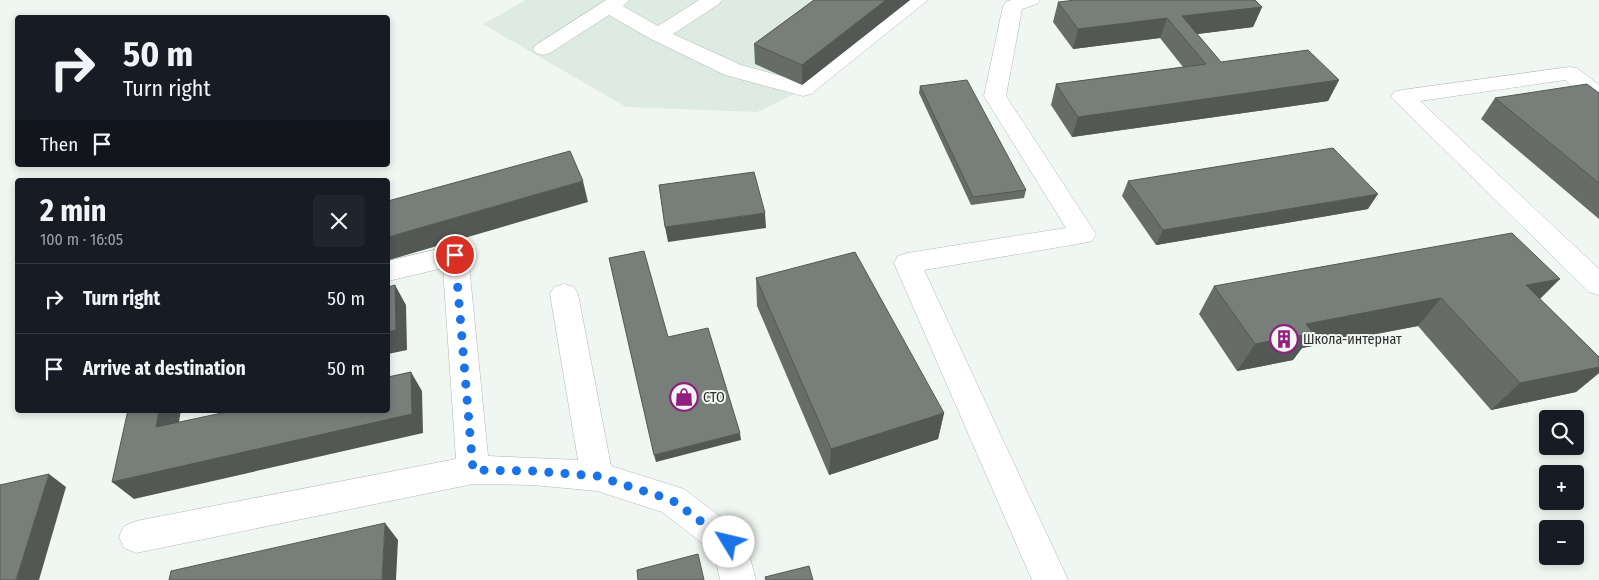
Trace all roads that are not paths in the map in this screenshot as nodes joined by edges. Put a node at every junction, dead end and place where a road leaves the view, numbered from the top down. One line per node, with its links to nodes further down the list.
1 (712, 0): 5 (lane)
2 (918, 0): 5 (lane)
3 (1030, 0): 15 (lane)
4 (613, 3): 5 (lane); 6 (lane)
5 (658, 35)
6 (543, 49)
7 (1599, 96): 9 (lane)
8 (390, 271): 11 (lane)
9 (1599, 285)
10 (564, 294): 12 (lane)
11 (473, 470): 12 (lane); 13 (lane)
12 (597, 476): 14 (lane)
13 (136, 537)
14 (738, 580)
15 (1050, 580)

